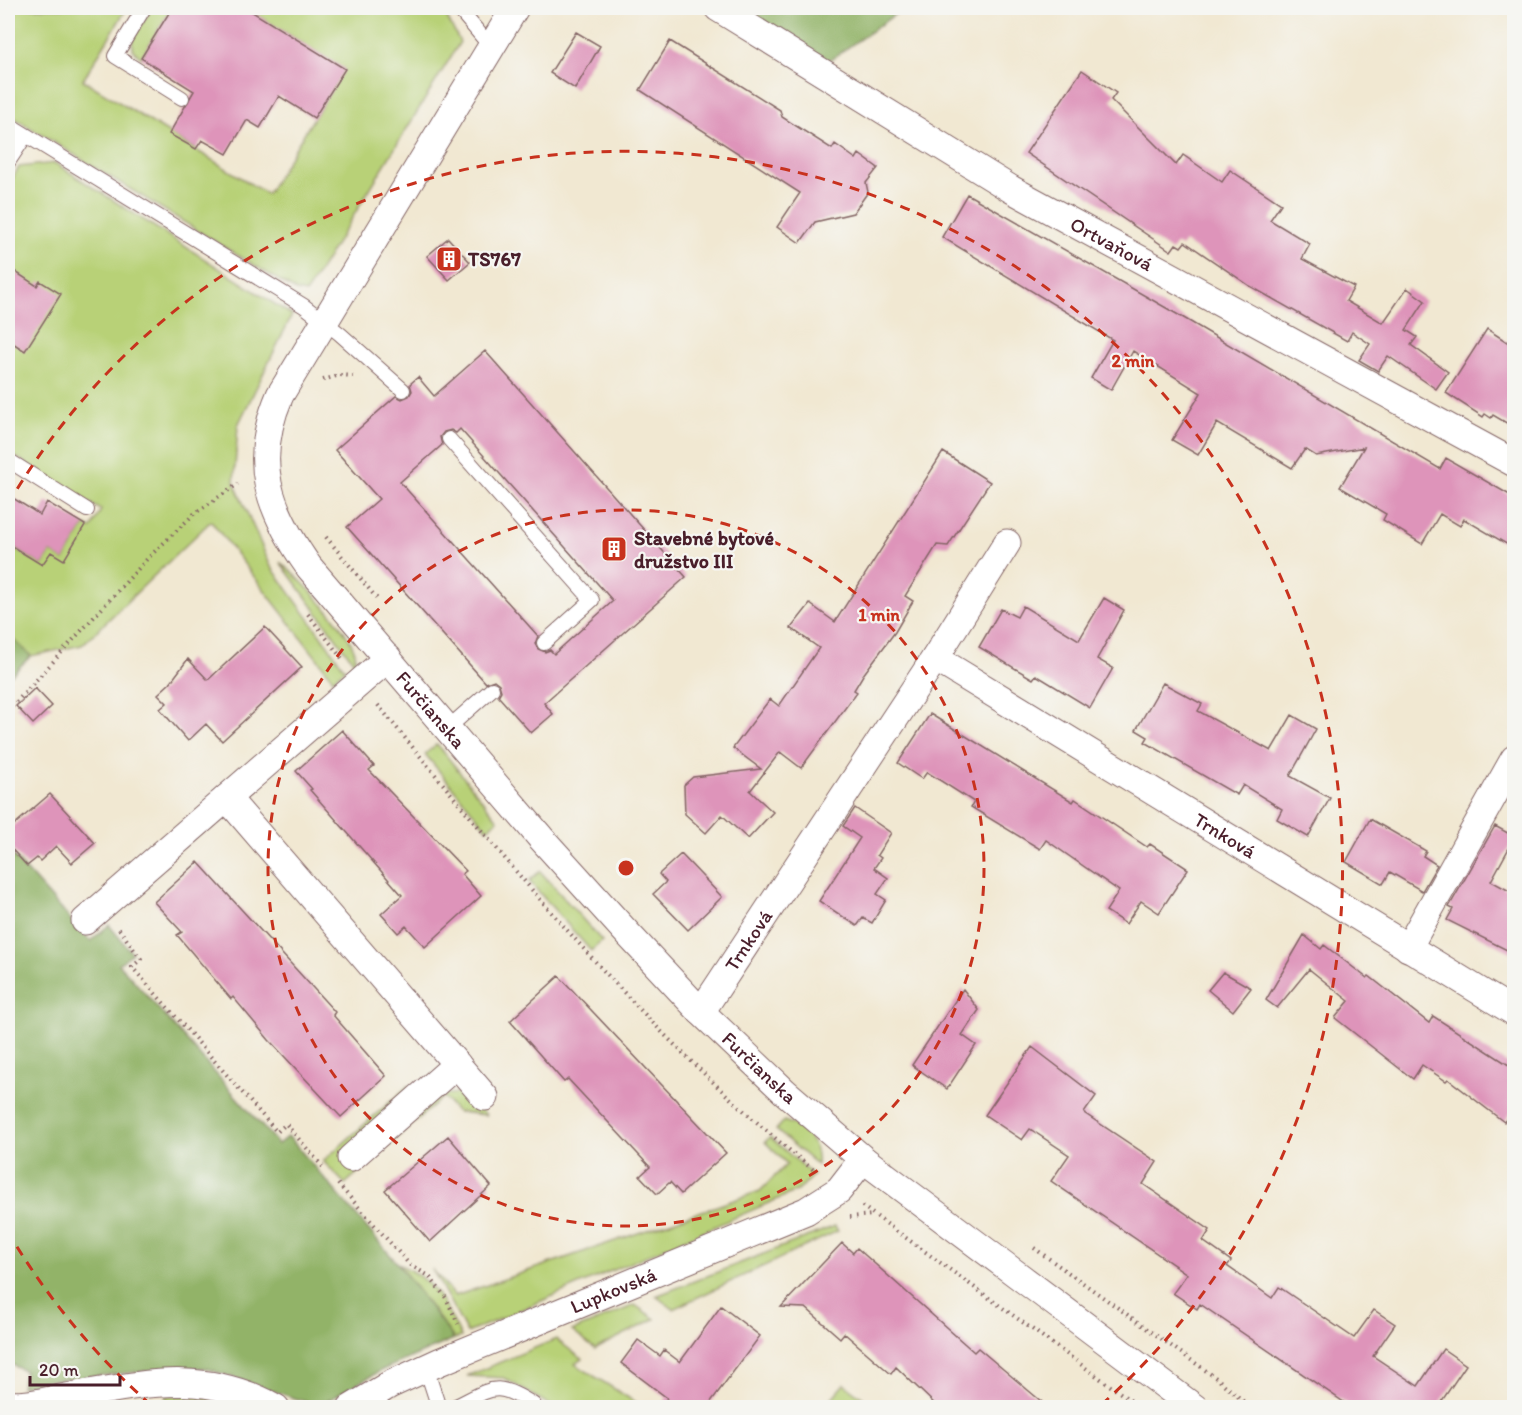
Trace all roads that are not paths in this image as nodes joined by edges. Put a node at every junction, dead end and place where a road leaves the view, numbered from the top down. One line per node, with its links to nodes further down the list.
1 (144, 8): 6 (lane)
2 (458, 8): 5 (lane)
3 (515, 8): 5 (street, Furčianska)
4 (718, 8): 14 (street, Ortvaňová)
5 (491, 47): 10 (street, Furčianska)
6 (182, 98)
7 (8, 124): 8 (lane)
8 (26, 135): 9 (lane); 10 (lane)
9 (8, 162)
10 (323, 320): 11 (lane); 18 (street, Furčianska)
11 (403, 390)
12 (449, 439): 17 (lane)
13 (8, 460): 15 (lane)
14 (1515, 463)
15 (87, 510)
16 (1007, 543): 19 (street, Trnková)
17 (544, 643)
18 (388, 658): 21 (street, Furčianska); 23 (street, Furčianska)
19 (935, 658): 25 (street, Trnková); 26 (street, Trnková)
20 (492, 689): 21 (lane)
21 (448, 728): 26 (street, Furčianska)
22 (1515, 759): 25 (street)
23 (227, 798): 24 (street, Furčianska); 28 (street)
24 (94, 914)
25 (1408, 948): 27 (street, Trnková)
26 (701, 1012): 31 (street, Furčianska)
27 (1515, 1012)
28 (457, 1064): 29 (street); 30 (street)
29 (485, 1098)
30 (351, 1158)
31 (863, 1159): 32 (street, Lupkovská); 39 (street, Furčianska)
32 (426, 1368): 36 (street, Lupkovská); 37 (lane)
33 (8, 1404): 35 (street)
34 (534, 1405): 38 (lane)
35 (276, 1407)
36 (351, 1407)
37 (439, 1407)
38 (452, 1407)
39 (1195, 1407)

